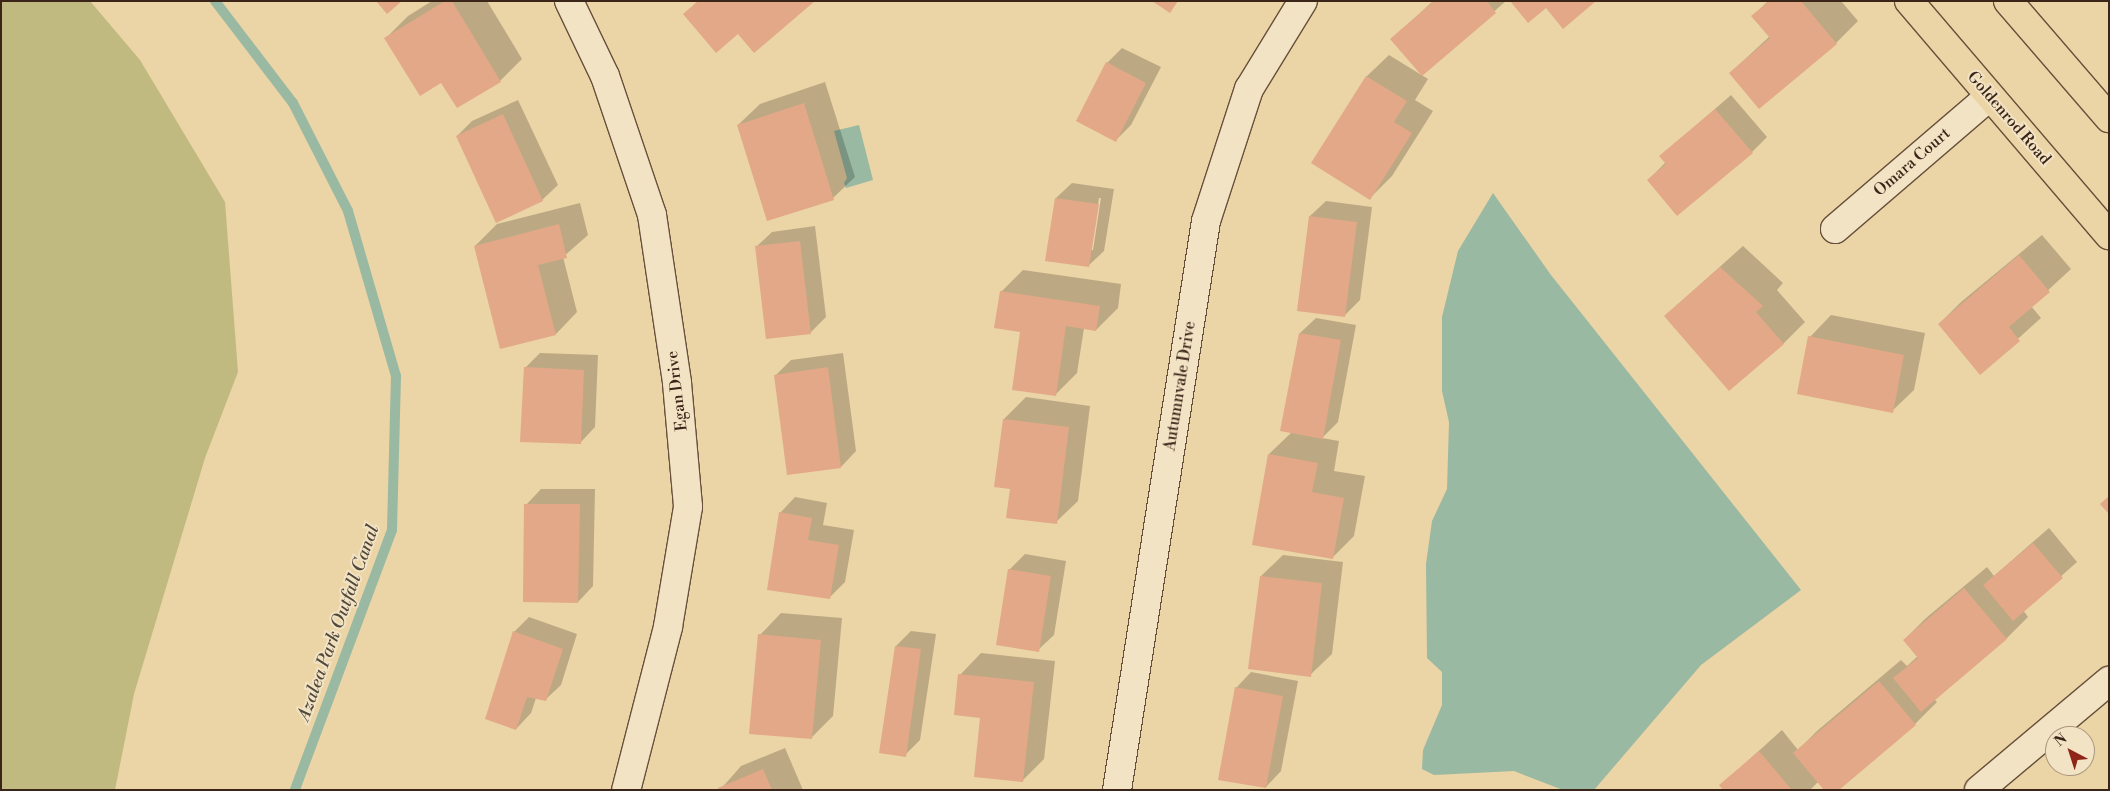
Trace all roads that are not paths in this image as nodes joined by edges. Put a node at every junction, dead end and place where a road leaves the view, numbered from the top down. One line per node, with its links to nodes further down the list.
1 (569, 1): 10 (street, Egan Drive)
2 (1303, 1): 11 (street, Autumnvale Drive)
3 (1909, 1): 5 (main road, Goldenrod Road)
4 (2008, 1): 6 (main road)
5 (1990, 96): 7 (street, Omara Court); 8 (main road, Goldenrod Road)
6 (2109, 118)
7 (1835, 229)
8 (2109, 235)
9 (2109, 681): 12 (street)
10 (626, 790)
11 (1117, 790)
12 (1979, 790)

